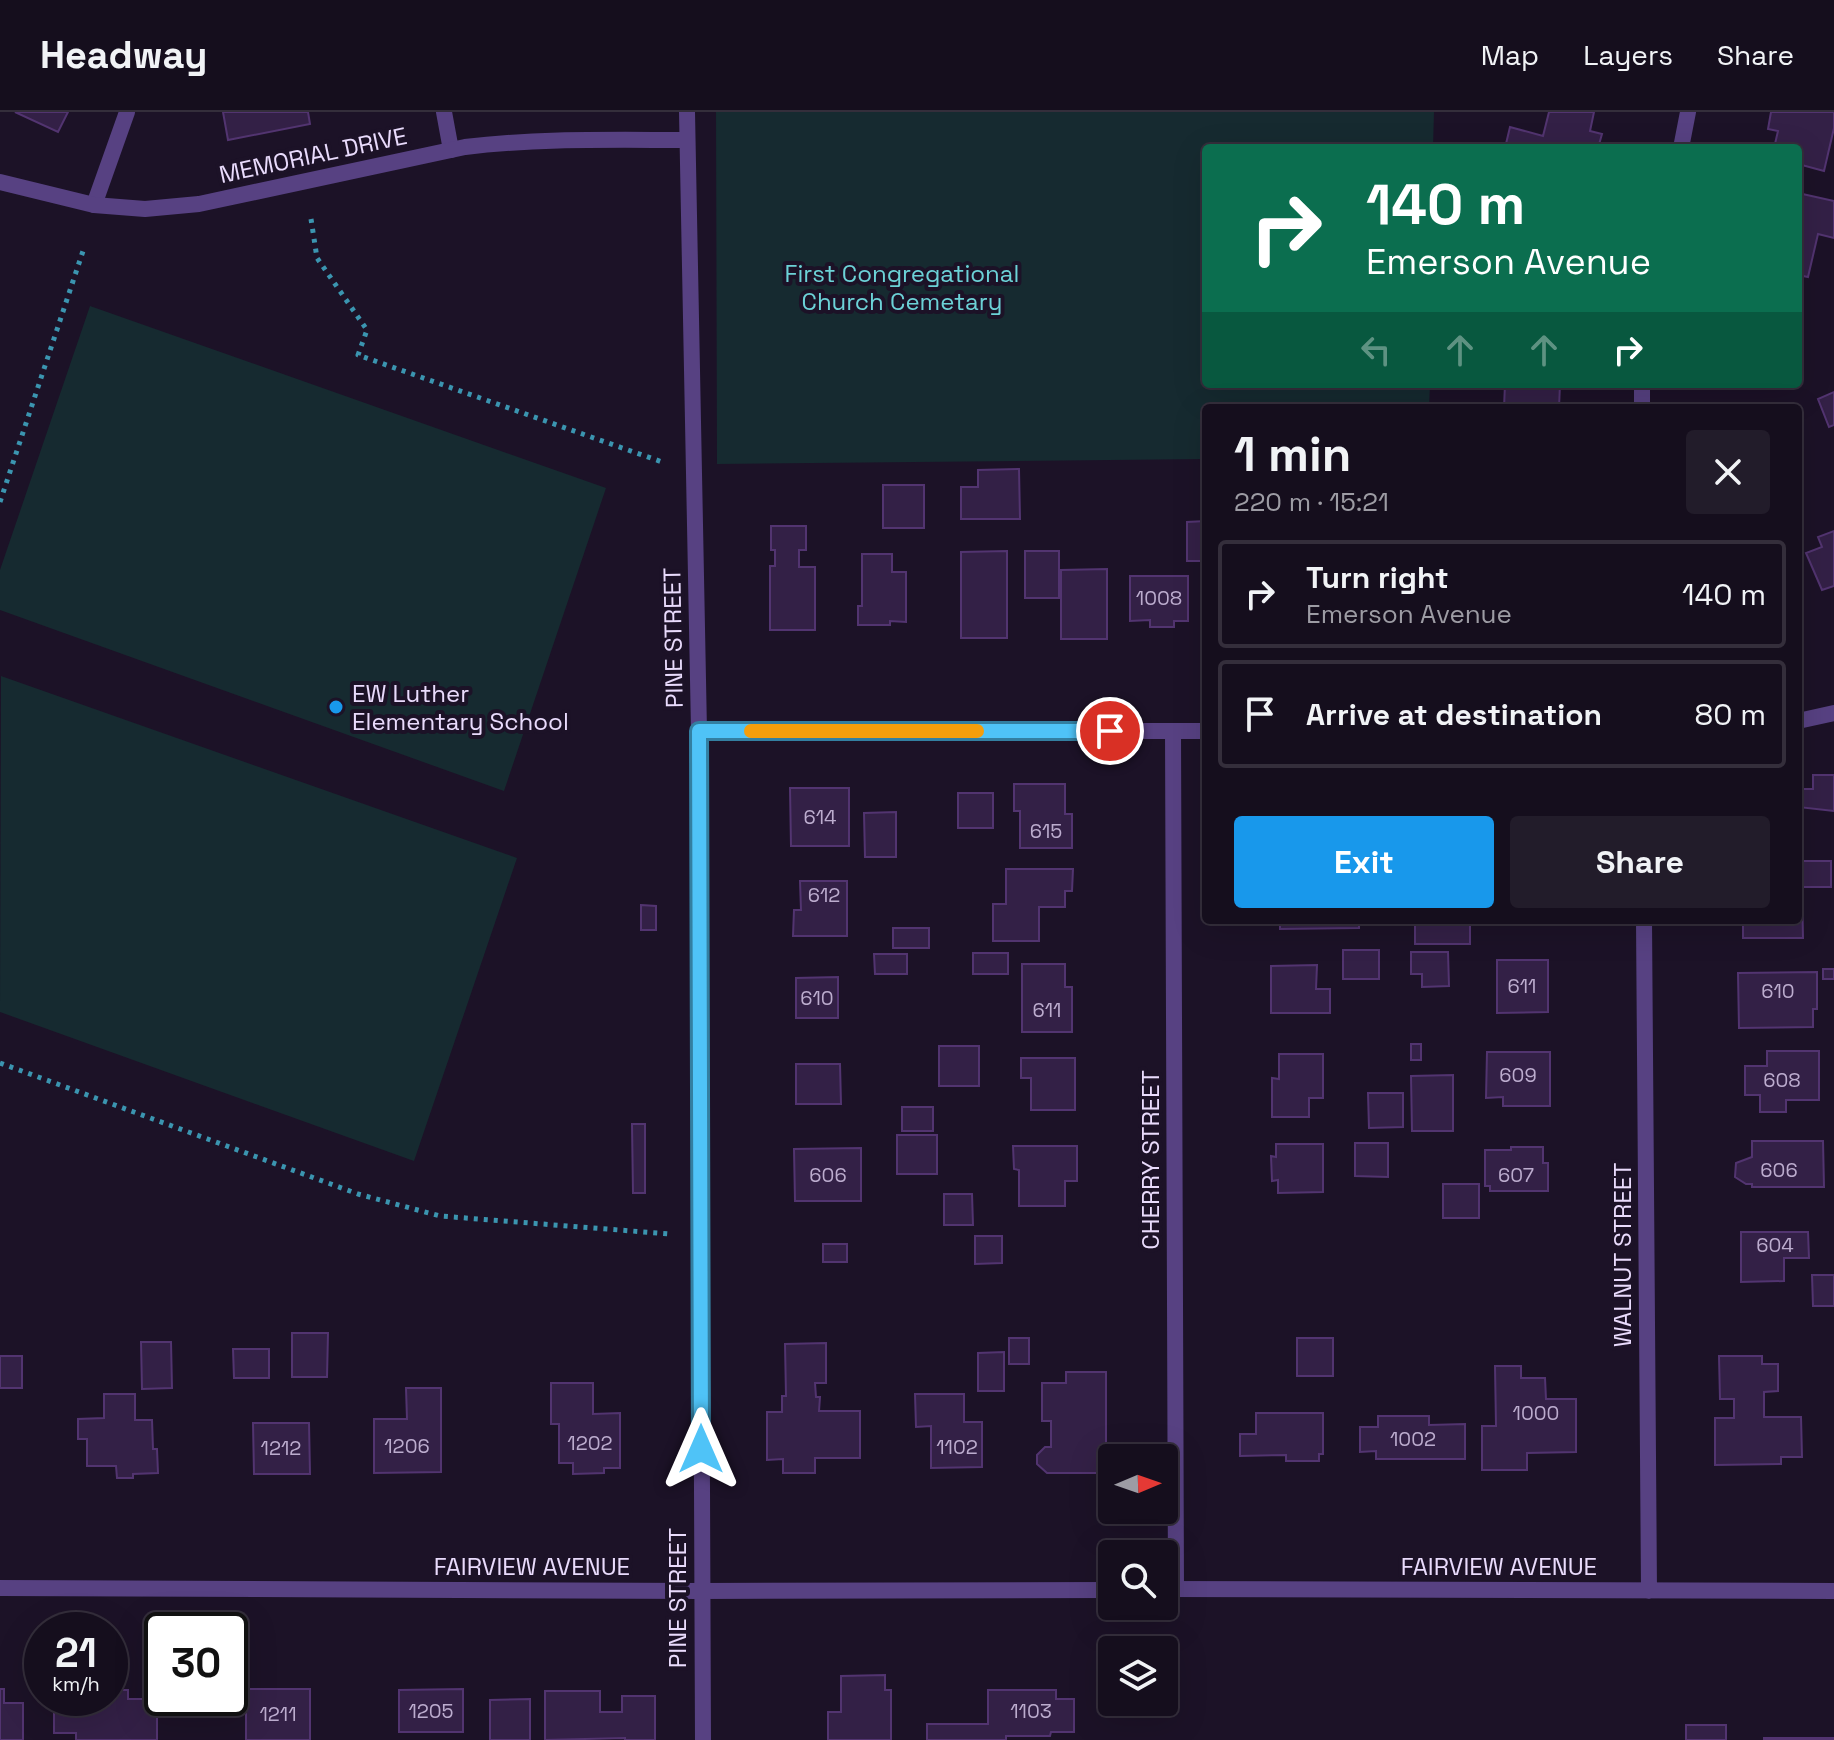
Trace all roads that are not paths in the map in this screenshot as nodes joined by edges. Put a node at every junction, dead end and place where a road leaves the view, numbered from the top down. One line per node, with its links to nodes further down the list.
1 (127, 112): 9 (street)
2 (444, 112): 7 (street)
3 (687, 112): 5 (street, PINE STREET)
4 (1688, 112): 6 (street)
5 (687, 140): 7 (street, MEMORIAL DRIVE); 12 (street, PINE STREET)
6 (1682, 144)
7 (451, 150): 9 (street, MEMORIAL DRIVE)
8 (0, 182): 9 (street, MEMORIAL DRIVE)
9 (94, 205)
10 (1834, 713): 11 (street)
11 (1802, 720)
12 (699, 731): 13 (street); 20 (street, PINE STREET)
13 (1173, 731): 14 (street); 16 (street, CHERRY STREET)
14 (1202, 731)
15 (1644, 924): 21 (street, WALNUT STREET)
16 (1170, 1540)
17 (0, 1588): 20 (street, FAIRVIEW AVENUE)
18 (1178, 1589): 21 (street, FAIRVIEW AVENUE)
19 (1098, 1590): 20 (street, FAIRVIEW AVENUE)
20 (701, 1591): 23 (street, PINE STREET)
21 (1649, 1591): 22 (street, FAIRVIEW AVENUE)
22 (1834, 1591)
23 (703, 1740)

